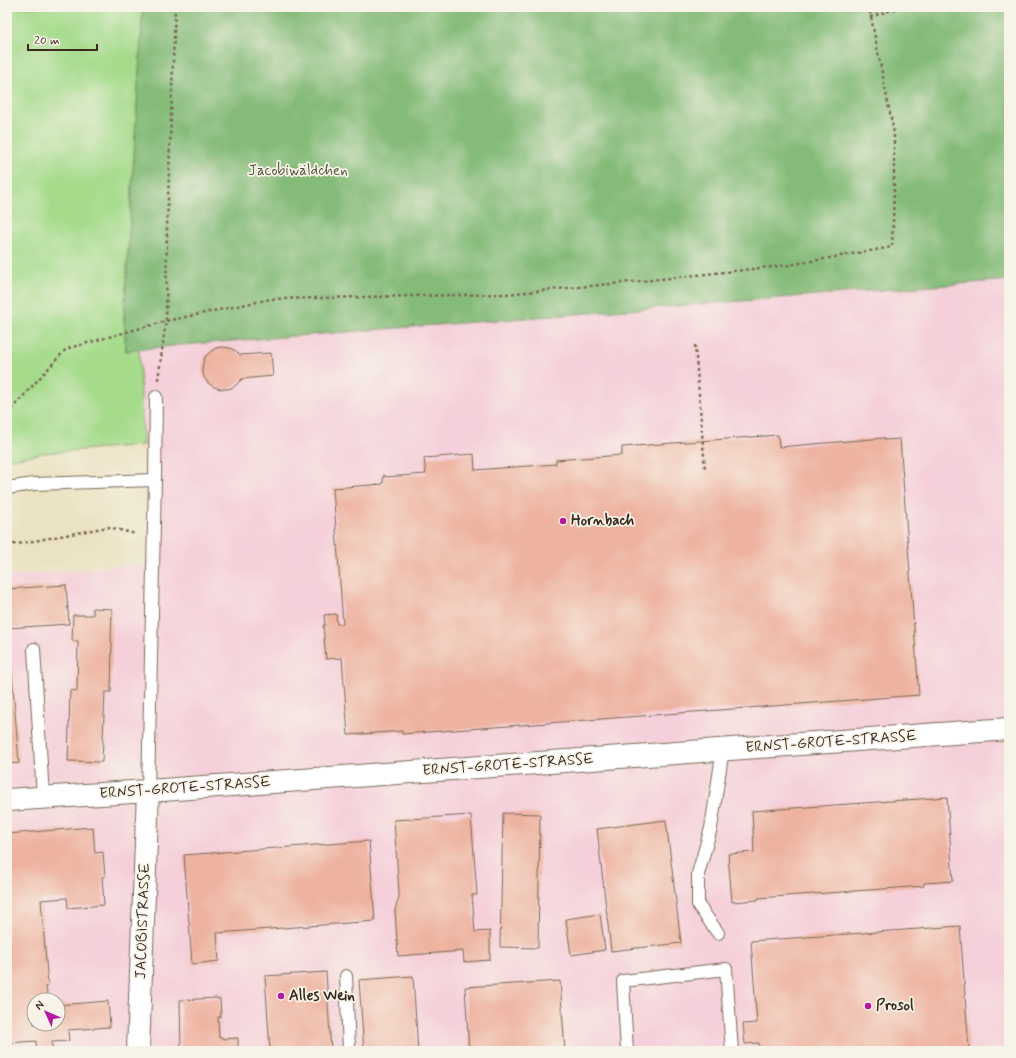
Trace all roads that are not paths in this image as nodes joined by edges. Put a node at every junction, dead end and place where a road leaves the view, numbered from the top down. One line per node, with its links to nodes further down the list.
1 (156, 396): 2 (lane)
2 (155, 480): 3 (lane); 7 (lane)
3 (7, 488)
4 (34, 649): 8 (lane)
5 (1009, 729): 6 (street, ERNST-GROTE-STRASSE)
6 (723, 750): 7 (street, ERNST-GROTE-STRASSE); 10 (lane)
7 (148, 791): 8 (street, ERNST-GROTE-STRASSE); 12 (street, JACOBISTRASSE)
8 (43, 797): 9 (street, ERNST-GROTE-STRASSE)
9 (7, 800)
10 (718, 933)
11 (346, 976): 13 (lane)
12 (138, 1051)
13 (349, 1051)
14 (627, 1051): 15 (lane)
15 (732, 1051)

